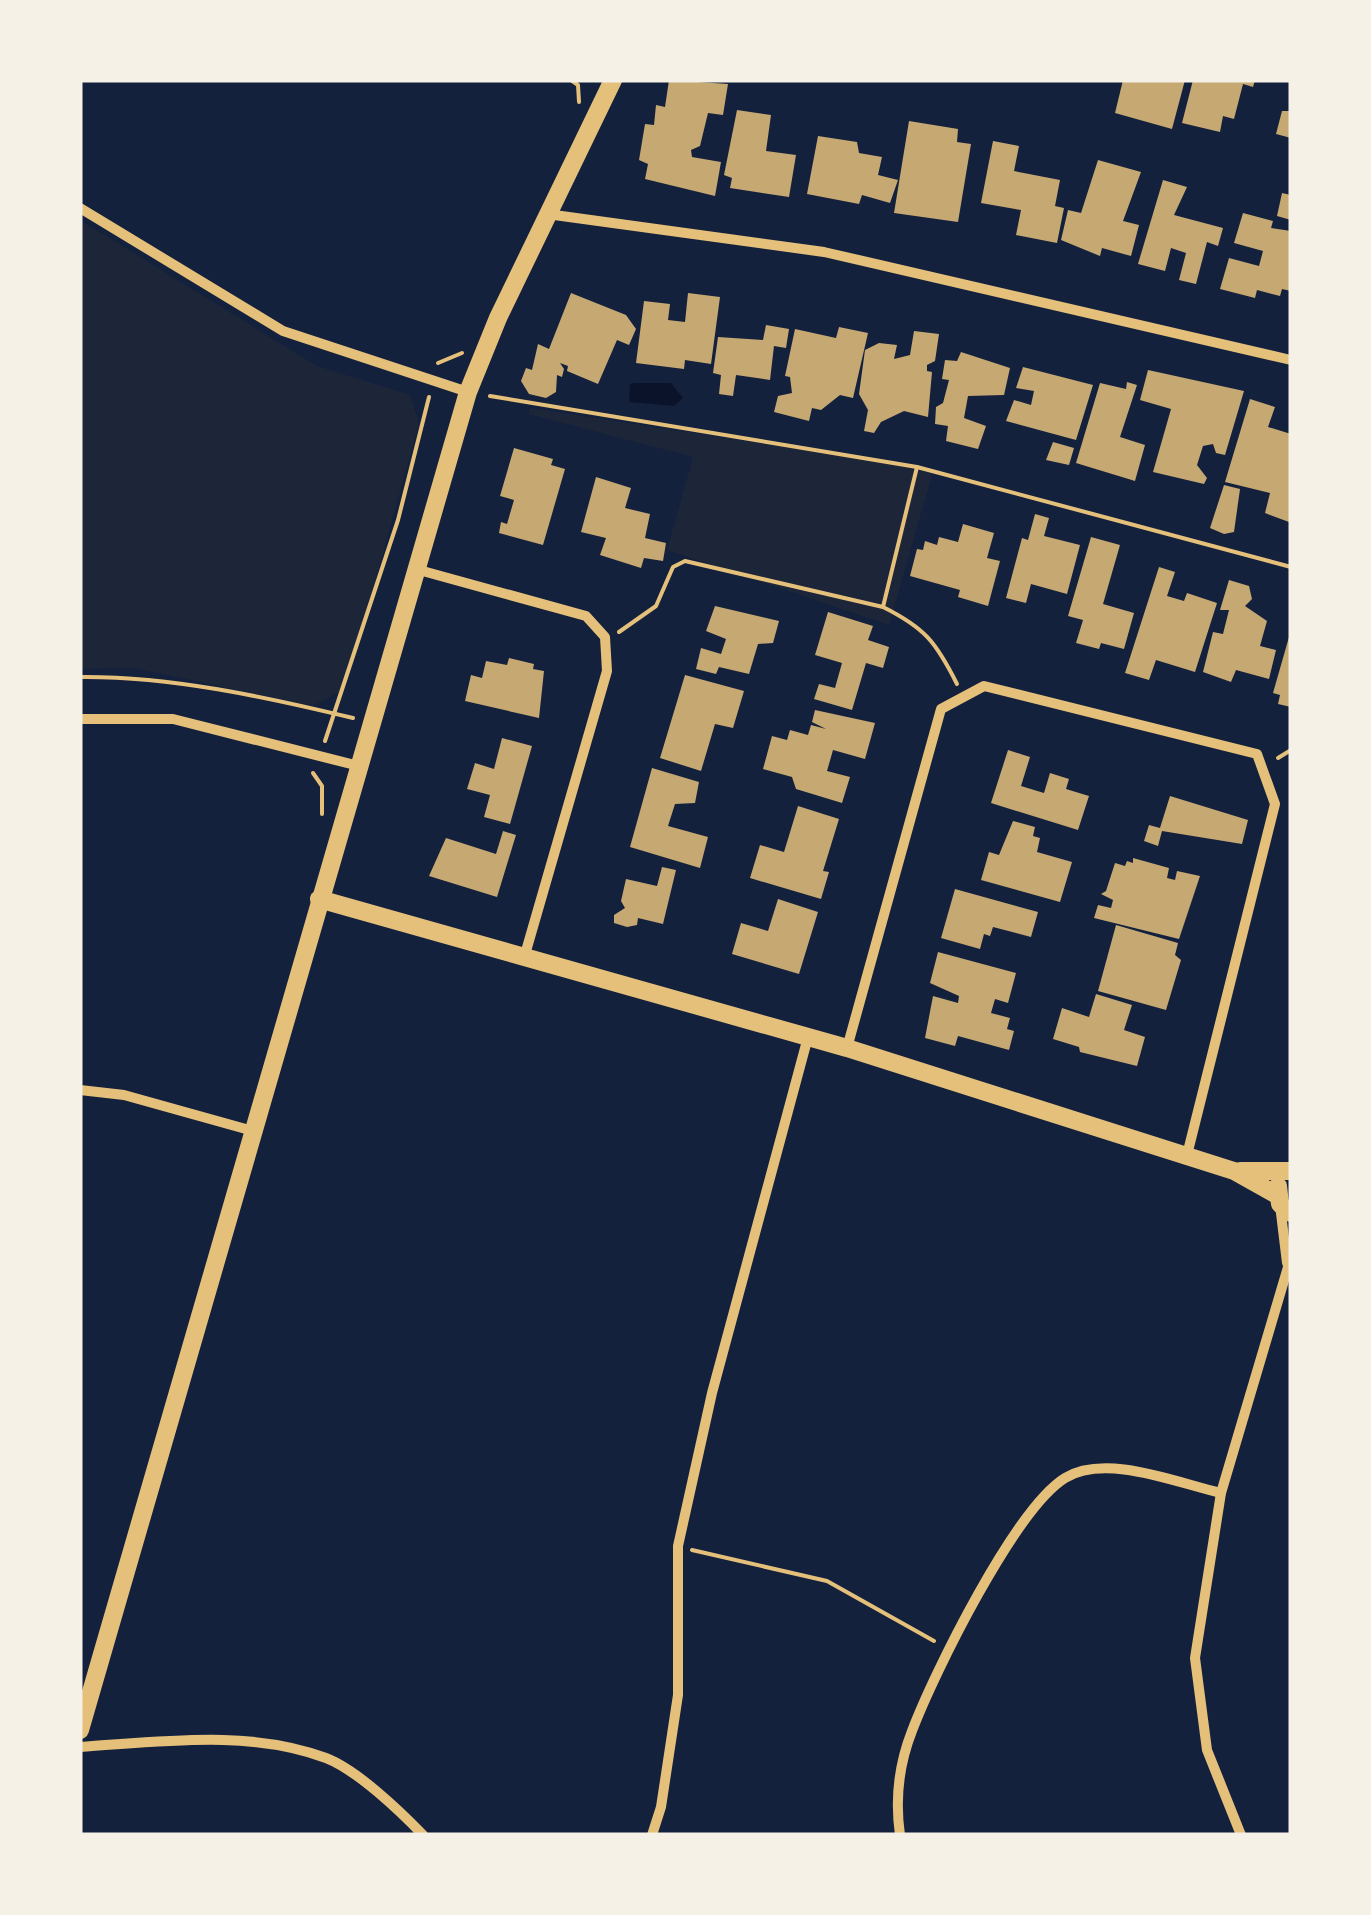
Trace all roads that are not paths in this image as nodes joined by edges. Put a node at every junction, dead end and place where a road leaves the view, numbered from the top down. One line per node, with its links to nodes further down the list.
1 (613, 80): 3 (street)
2 (80, 208): 5 (street)
3 (547, 214): 4 (street); 5 (street)
4 (1291, 360)
5 (468, 392): 6 (street)
6 (420, 570): 8 (street); 10 (street)
7 (80, 718): 8 (street)
8 (359, 766): 9 (street)
9 (320, 899): 10 (street); 14 (street)
10 (524, 958): 11 (street)
11 (808, 1037): 12 (street); 24 (street)
12 (847, 1048): 15 (street); 15 (street)
13 (80, 1090): 14 (street)
14 (253, 1131): 21 (street)
15 (1187, 1156): 16 (street)
16 (1234, 1171): 17 (street); 18 (street)
17 (1290, 1171): 18 (street)
18 (1283, 1204): 19 (street)
19 (1289, 1260): 20 (street)
20 (1221, 1493): 25 (street); 26 (street)
21 (80, 1730)
22 (80, 1747): 23 (street)
23 (423, 1835)
24 (652, 1835)
25 (900, 1835)
26 (1241, 1835)

